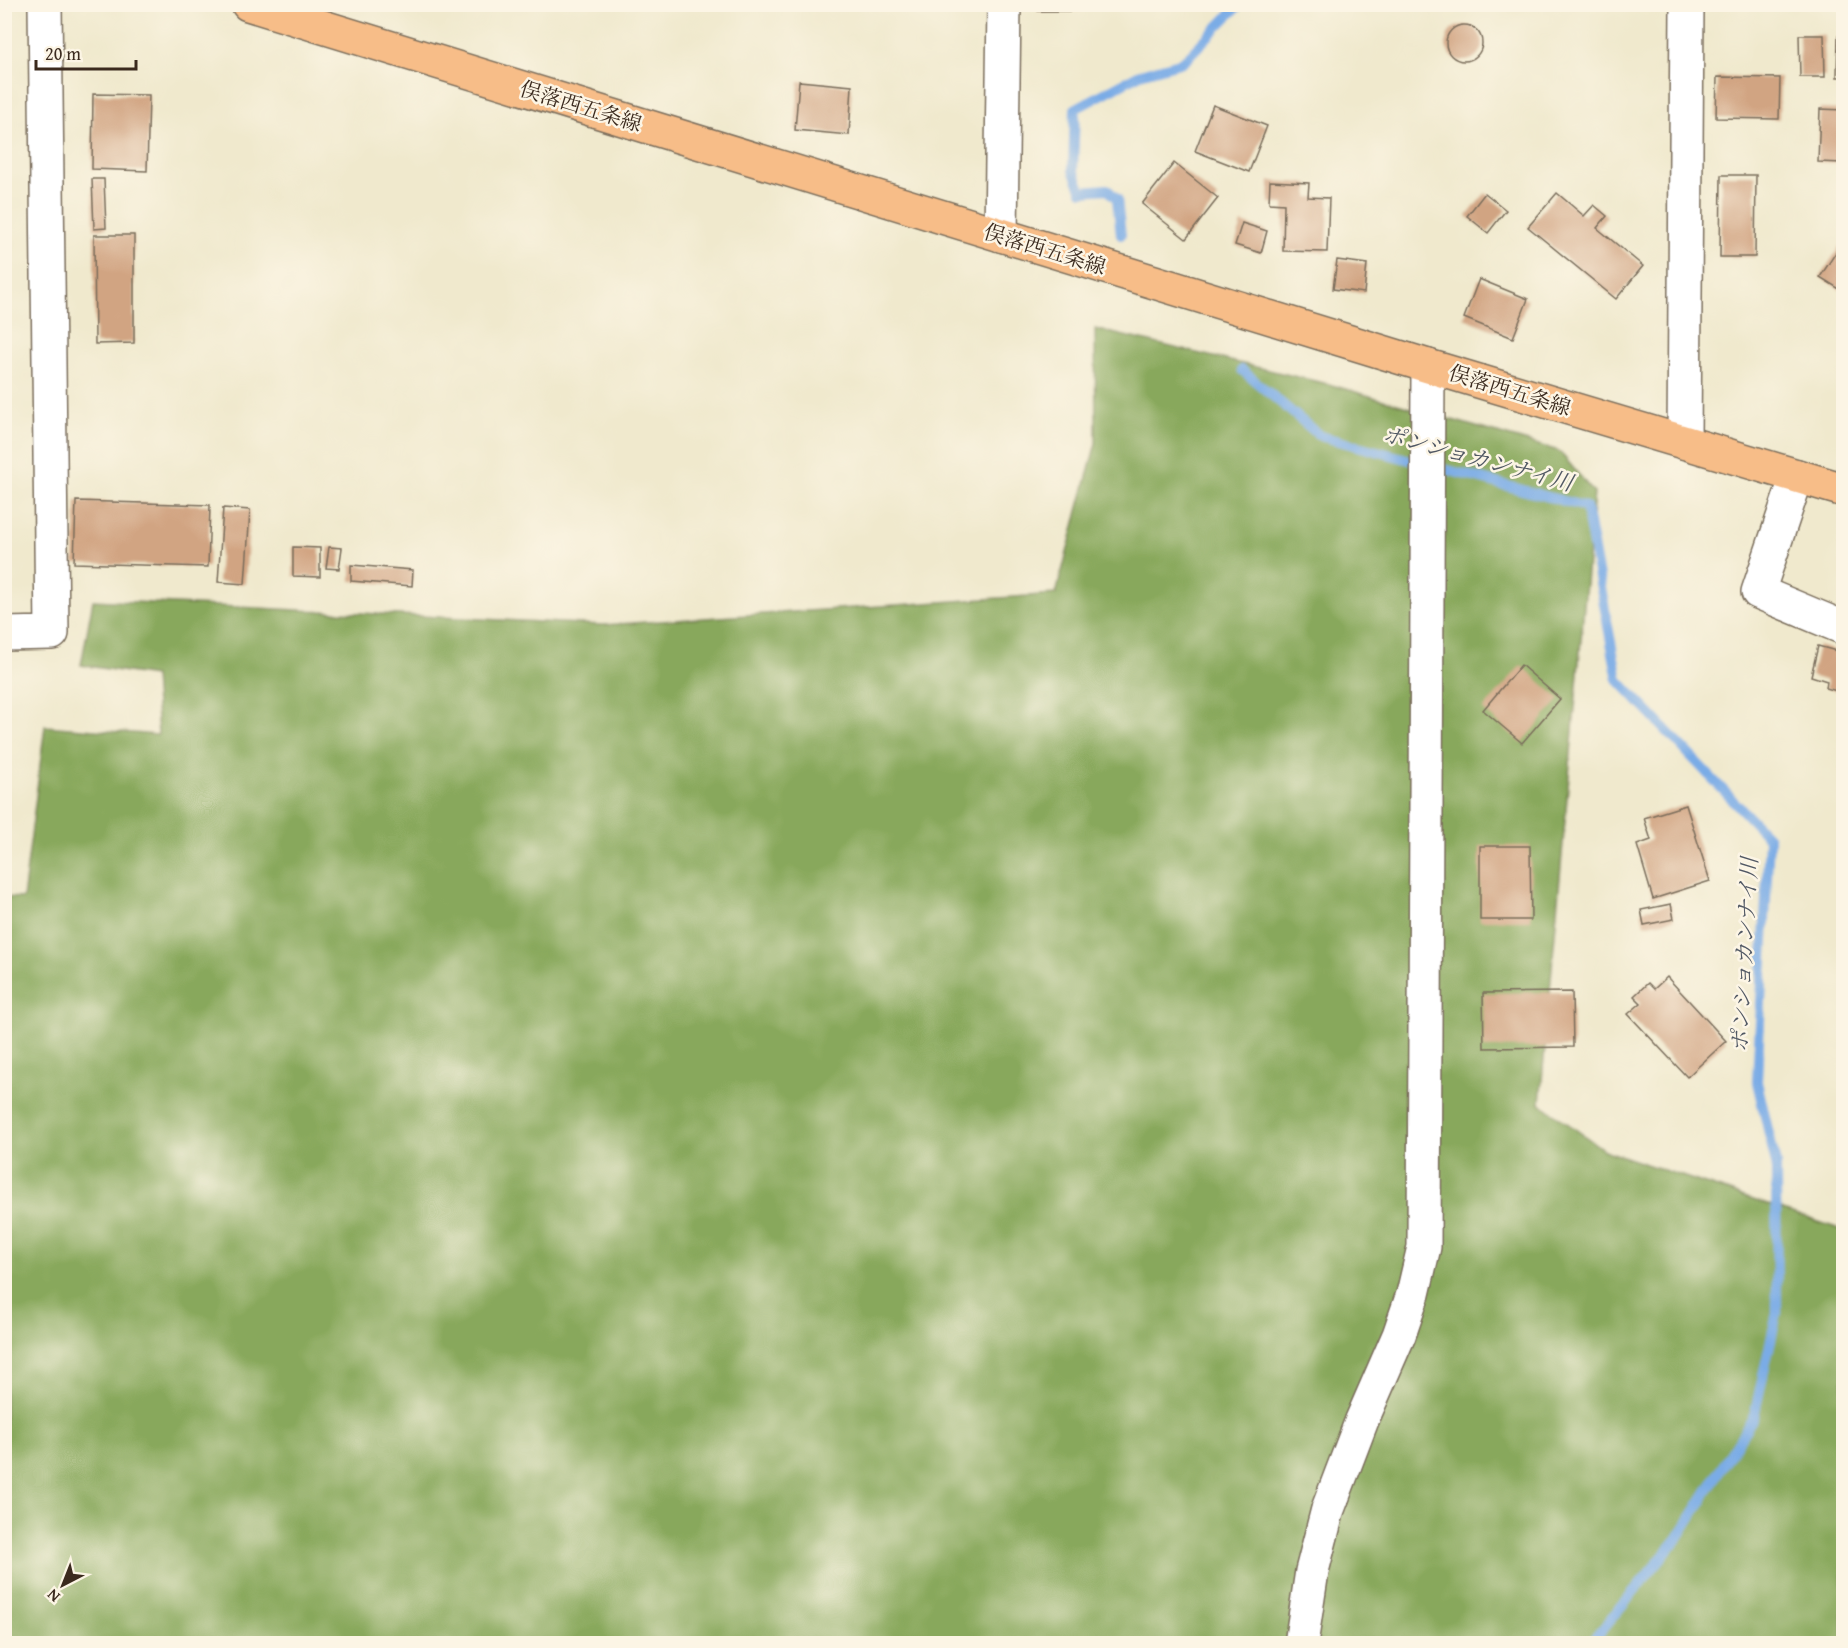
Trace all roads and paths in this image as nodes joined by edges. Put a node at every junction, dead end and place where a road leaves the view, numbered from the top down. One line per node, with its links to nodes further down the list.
1 (45, 4): 11 (street)
2 (248, 4): 5 (main road, 俣落西五条線)
3 (1004, 4): 5 (street)
4 (1687, 4): 7 (street)
5 (1001, 235): 6 (main road, 俣落西五条線)
6 (1428, 366): 7 (main road, 俣落西五条線); 12 (street)
7 (1684, 442): 8 (main road, 俣落西五条線)
8 (1797, 476): 9 (main road, 俣落西五条線); 10 (street)
9 (1844, 490)
10 (1844, 628)
11 (4, 633)
12 (1301, 1644)

